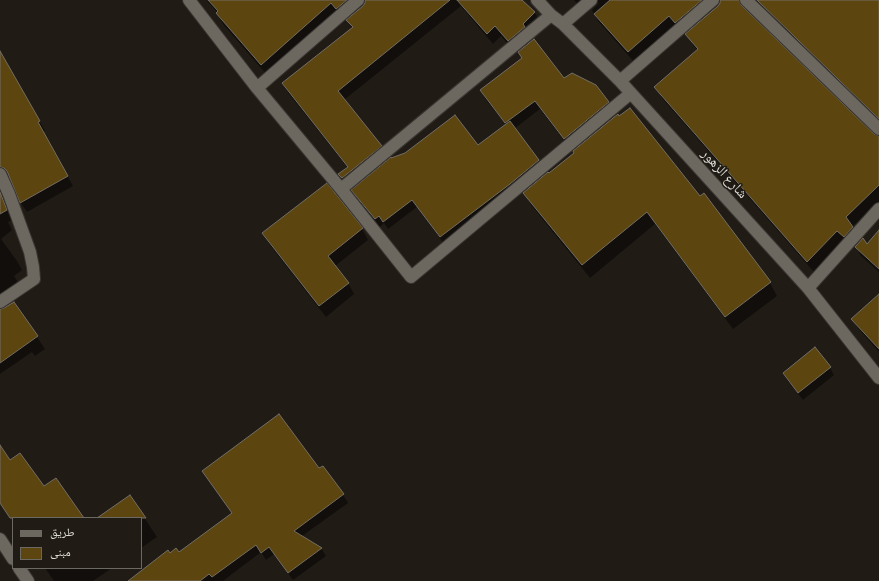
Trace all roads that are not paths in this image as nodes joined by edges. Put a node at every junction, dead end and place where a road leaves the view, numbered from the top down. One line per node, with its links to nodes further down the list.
1 (189, 0): 10 (street)
2 (358, 0): 10 (street)
3 (537, 0): 7 (street, شارع الزهور)
4 (591, 0): 8 (street)
5 (713, 0): 9 (street)
6 (746, 0): 12 (street)
7 (551, 15): 8 (street, شارع الزهور); 14 (street)
8 (563, 24): 9 (street, شارع الزهور)
9 (620, 81): 11 (street, شارع الزهور)
10 (257, 88): 14 (street)
11 (631, 93): 14 (street); 16 (street, شارع الزهور)
12 (879, 129)
13 (0, 174): 17 (street)
14 (341, 188)
15 (879, 209): 16 (street)
16 (808, 288): 18 (street, شارع الزهور)
17 (0, 302)
18 (879, 378)
19 (0, 540): 20 (street)
20 (12, 558)
21 (20, 569): 22 (street)
22 (28, 581)

